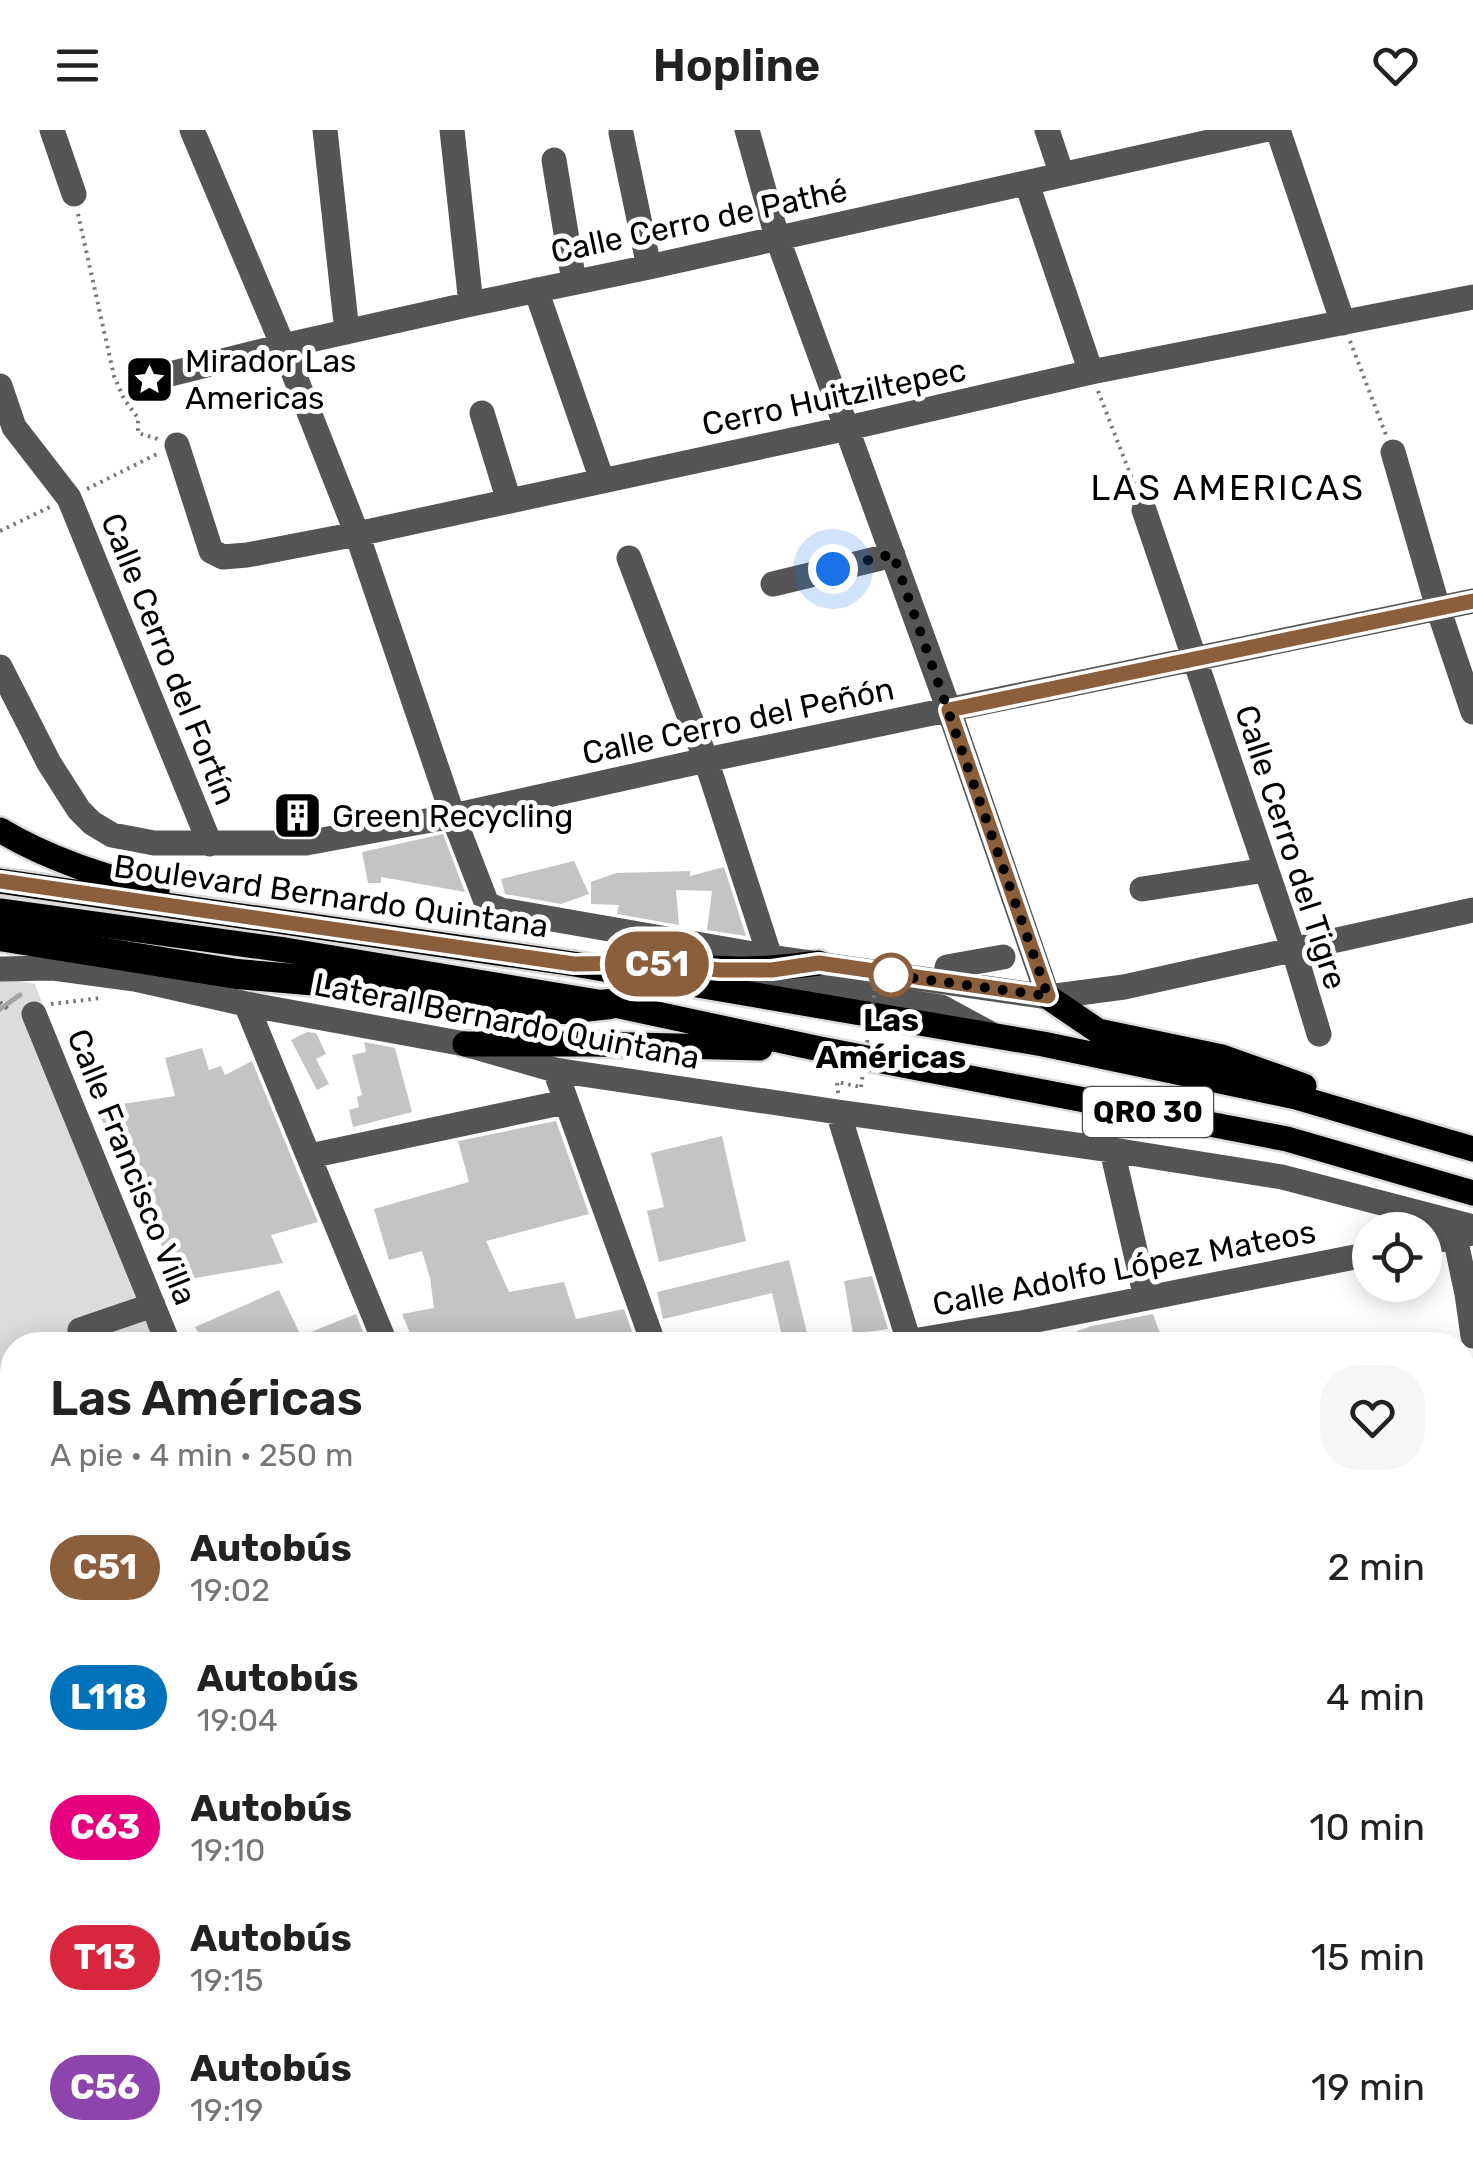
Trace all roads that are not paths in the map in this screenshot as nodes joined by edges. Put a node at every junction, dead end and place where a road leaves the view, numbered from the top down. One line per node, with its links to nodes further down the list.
1 (52, 130): 14 (street)
2 (192, 130): 23 (street)
3 (325, 130): 22 (street)
4 (452, 130): 20 (street)
5 (747, 130): 15 (street)
6 (1047, 130): 12 (street)
7 (1263, 130): 10 (street, Calle Cerro de Pathé)
8 (1278, 130): 21 (street)
9 (621, 131): 16 (street)
10 (1165, 140): 12 (street, Calle Cerro de Pathé)
11 (554, 160): 17 (street)
12 (1062, 175): 13 (street, Calle Cerro de Pathé)
13 (1027, 184): 15 (street, Calle Cerro de Pathé); 24 (street)
14 (74, 194)
15 (778, 237): 16 (street, Calle Cerro de Pathé); 28 (street)
16 (650, 267): 17 (street, Calle Cerro de Pathé)
17 (574, 282): 18 (street, Calle Cerro de Pathé)
18 (536, 290): 20 (street, Calle Cerro de Pathé); 31 (street)
19 (1473, 297): 21 (street, Cerro Huitziltepec)
20 (472, 304): 22 (street, Calle Cerro de Pathé)
21 (1343, 323): 24 (street, Cerro Huitziltepec)
22 (347, 332): 23 (street, Calle Cerro de Pathé)
23 (283, 346): 25 (street, Calle Cerro de Pathé); 34 (street)
24 (1091, 372): 28 (street, Cerro Huitziltepec)
25 (150, 380)
26 (0, 386): 47 (street, Calle Cerro del Fortín)
27 (482, 413): 32 (street)
28 (848, 428): 31 (street, Cerro Huitziltepec); 35 (street)
29 (177, 444): 34 (street, Cerro Huitziltepec)
30 (1393, 452): 39 (street)
31 (602, 480): 32 (street, Cerro Huitziltepec)
32 (509, 501): 34 (street, Cerro Huitziltepec)
33 (1144, 510): 40 (street, Calle Cerro del Tigre)
34 (357, 534): 45 (street)
35 (893, 554): 37 (street); 42 (street)
36 (629, 558): 44 (street)
37 (773, 584)
38 (1473, 600): 39 (street, Calle Cerro del Peñón)
39 (1438, 608): 40 (street, Calle Cerro del Peñón); 43 (street)
40 (1194, 660): 42 (street, Calle Cerro del Peñón); 48 (street, Calle Cerro del Tigre)
41 (0, 667): 47 (street, Calle Cerro del Peñón)
42 (949, 710): 44 (street, Calle Cerro del Peñón); 62 (street)
43 (1473, 712)
44 (706, 760): 45 (street, Calle Cerro del Peñón); 56 (street)
45 (452, 816): 47 (street, Calle Cerro del Peñón); 56 (street)
46 (0, 830): 53 (main road)
47 (210, 844)
48 (1266, 870): 50 (street); 55 (street, Calle Cerro del Tigre)
49 (0, 881): 53 (main road, Boulevard Bernardo Quintana / QRO 30)
50 (1142, 889)
51 (1473, 910): 55 (street)
52 (0, 911): 64 (main road, Boulevard Bernardo Quintana / QRO 30)
53 (298, 923): 59 (main road, Boulevard Bernardo Quintana / QRO 30)
54 (0, 936): 64 (highway)
55 (1294, 951): 62 (street); 66 (street, Calle Cerro del Tigre)
56 (770, 957): 58 (street)
57 (1002, 957): 61 (street)
58 (819, 963): 59 (main road); 61 (street)
59 (574, 964): 72 (main road, Boulevard Bernardo Quintana / QRO 30)
60 (0, 969): 63 (street, Lateral Bernardo Quintana)
61 (945, 982): 62 (street)
62 (1048, 996): 72 (main road)
63 (246, 1004): 67 (street, Lateral Bernardo Quintana); 75 (street)
64 (610, 1004): 68 (main road, Boulevard Bernardo Quintana / QRO 30)
65 (23, 1013): 82 (street, Calle Francisco Villa)
66 (1319, 1034)
67 (465, 1044): 68 (main road); 69 (street, Lateral Bernardo Quintana)
68 (820, 1049): 76 (main road, Boulevard Bernardo Quintana / QRO 30)
69 (555, 1070): 70 (street); 71 (street, Lateral Bernardo Quintana)
70 (565, 1102): 75 (street); 86 (street)
71 (838, 1112): 74 (street, Lateral Bernardo Quintana); 87 (street)
72 (1385, 1124): 73 (main road, Boulevard Bernardo Quintana / QRO 30)
73 (1473, 1149)
74 (1112, 1150): 77 (street, Lateral Bernardo Quintana); 80 (street)
75 (310, 1156): 85 (street)
76 (1473, 1193)
77 (1467, 1232): 78 (street); 81 (street)
78 (1442, 1239)
79 (1352, 1258): 80 (street, Calle Adolfo López Mateos)
80 (1146, 1298): 88 (street, Calle Adolfo López Mateos)
81 (1470, 1302): 89 (street)
82 (152, 1305): 83 (street); 84 (street, Calle Francisco Villa)
83 (80, 1330)
84 (164, 1332)
85 (381, 1332)
86 (649, 1332)
87 (900, 1332)
88 (1032, 1332)
89 (1473, 1332)

